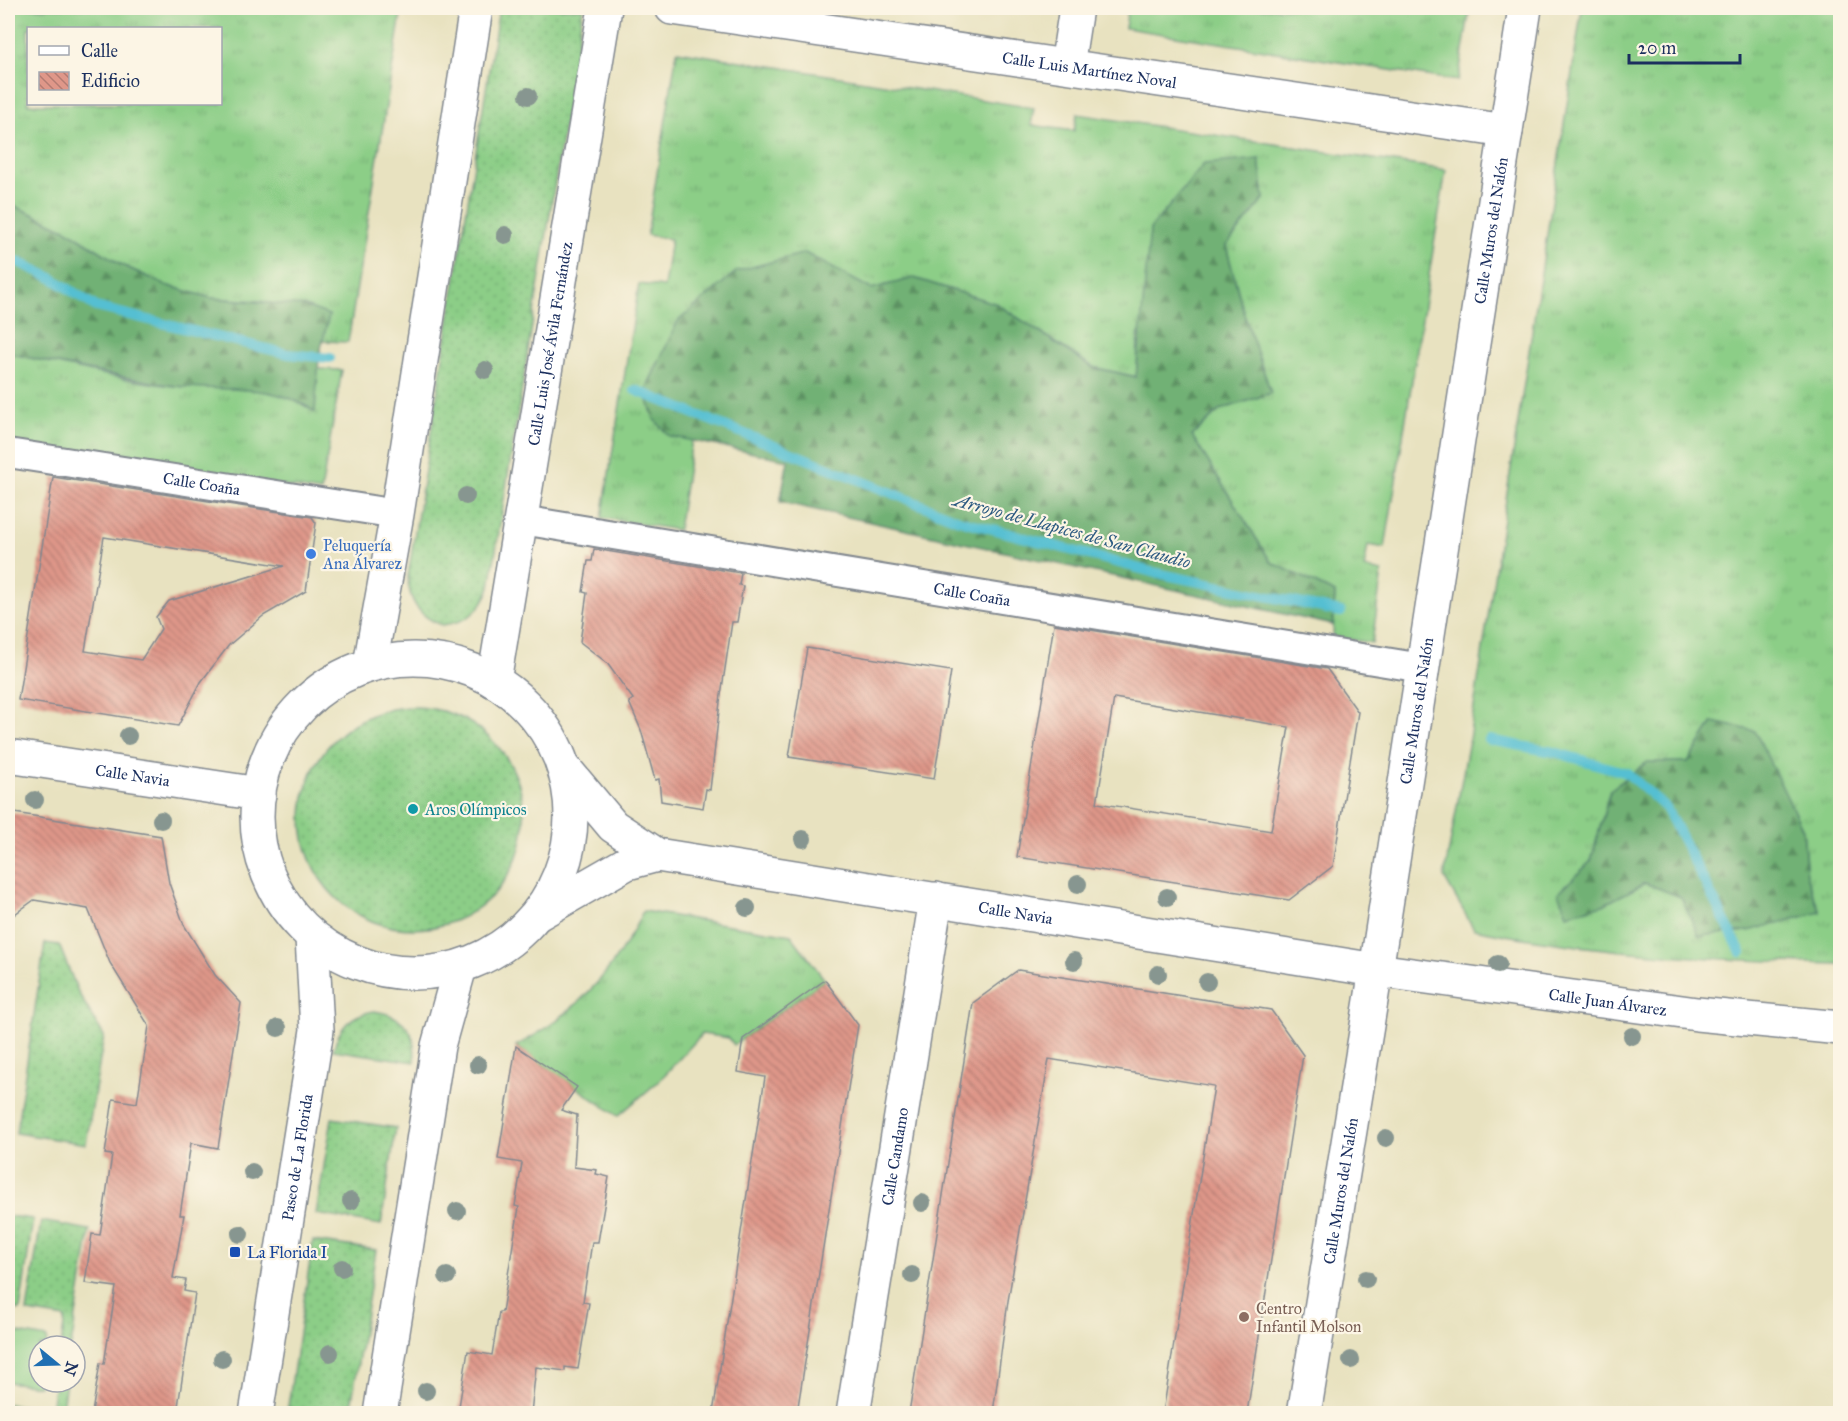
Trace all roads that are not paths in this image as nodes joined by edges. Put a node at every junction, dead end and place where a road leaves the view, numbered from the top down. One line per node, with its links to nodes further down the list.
1 (476, 8): 9 (street)
2 (605, 8): 10 (street, Calle Luis José Ávila Fernández)
3 (672, 8): 6 (street, Calle Luis Martínez Noval)
4 (1076, 8): 6 (street)
5 (1525, 8): 7 (street, Calle Muros del Nalón)
6 (1067, 66): 7 (street, Calle Luis Martínez Noval)
7 (1506, 131): 12 (street, Calle Muros del Nalón)
8 (8, 453): 9 (street, Calle Coaña)
9 (398, 514): 11 (street)
10 (522, 520): 12 (street, Calle Coaña); 13 (street, Calle Luis José Ávila Fernández)
11 (370, 665): 13 (street); 16 (street)
12 (1422, 668): 22 (street, Calle Muros del Nalón)
13 (494, 681): 15 (street)
14 (8, 756): 16 (street, Calle Navia)
15 (566, 770): 17 (street, Calle Navia); 19 (street)
16 (259, 794): 20 (street)
17 (657, 855): 18 (street, Calle Navia); 19 (street, Calle Navia)
18 (936, 899): 22 (street, Calle Navia); 26 (street, Calle Candamo)
19 (535, 916): 21 (street)
20 (312, 937): 21 (street); 24 (street, Paseo de La Florida)
21 (460, 967): 25 (street)
22 (1376, 970): 23 (street, Calle Juan Álvarez); 27 (street, Calle Muros del Nalón)
23 (1840, 1028)
24 (256, 1413)
25 (380, 1413)
26 (853, 1413)
27 (1304, 1413)

